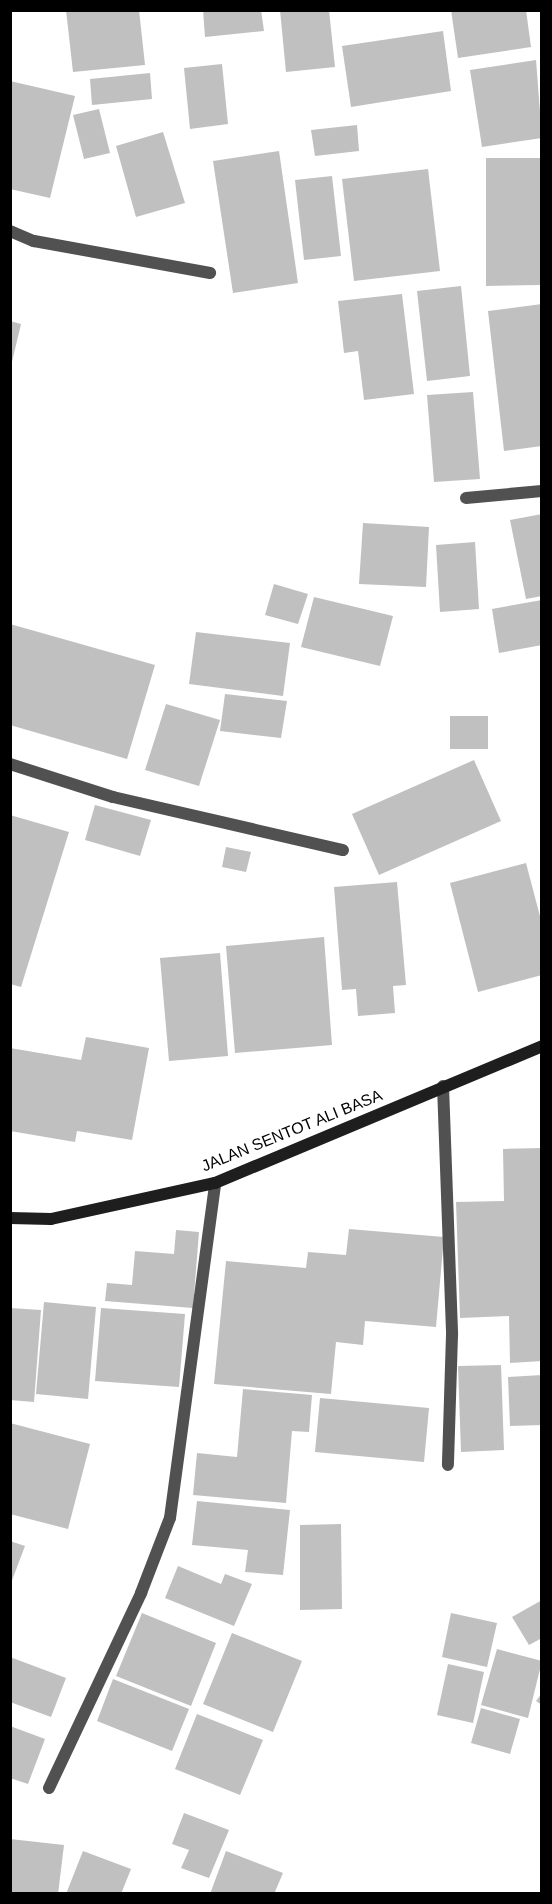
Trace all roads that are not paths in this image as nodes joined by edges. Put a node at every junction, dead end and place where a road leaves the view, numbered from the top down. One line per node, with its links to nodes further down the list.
1 (10, 231): 2 (street)
2 (210, 273)
3 (542, 491): 4 (street)
4 (466, 498)
5 (10, 764): 6 (street)
6 (343, 850)
7 (542, 1046): 8 (main road, JALAN SENTOT ALI BASA)
8 (443, 1086): 9 (main road, JALAN SENTOT ALI BASA); 11 (street)
9 (215, 1183): 10 (main road, JALAN SENTOT ALI BASA); 12 (street)
10 (10, 1218)
11 (448, 1465)
12 (49, 1788)

